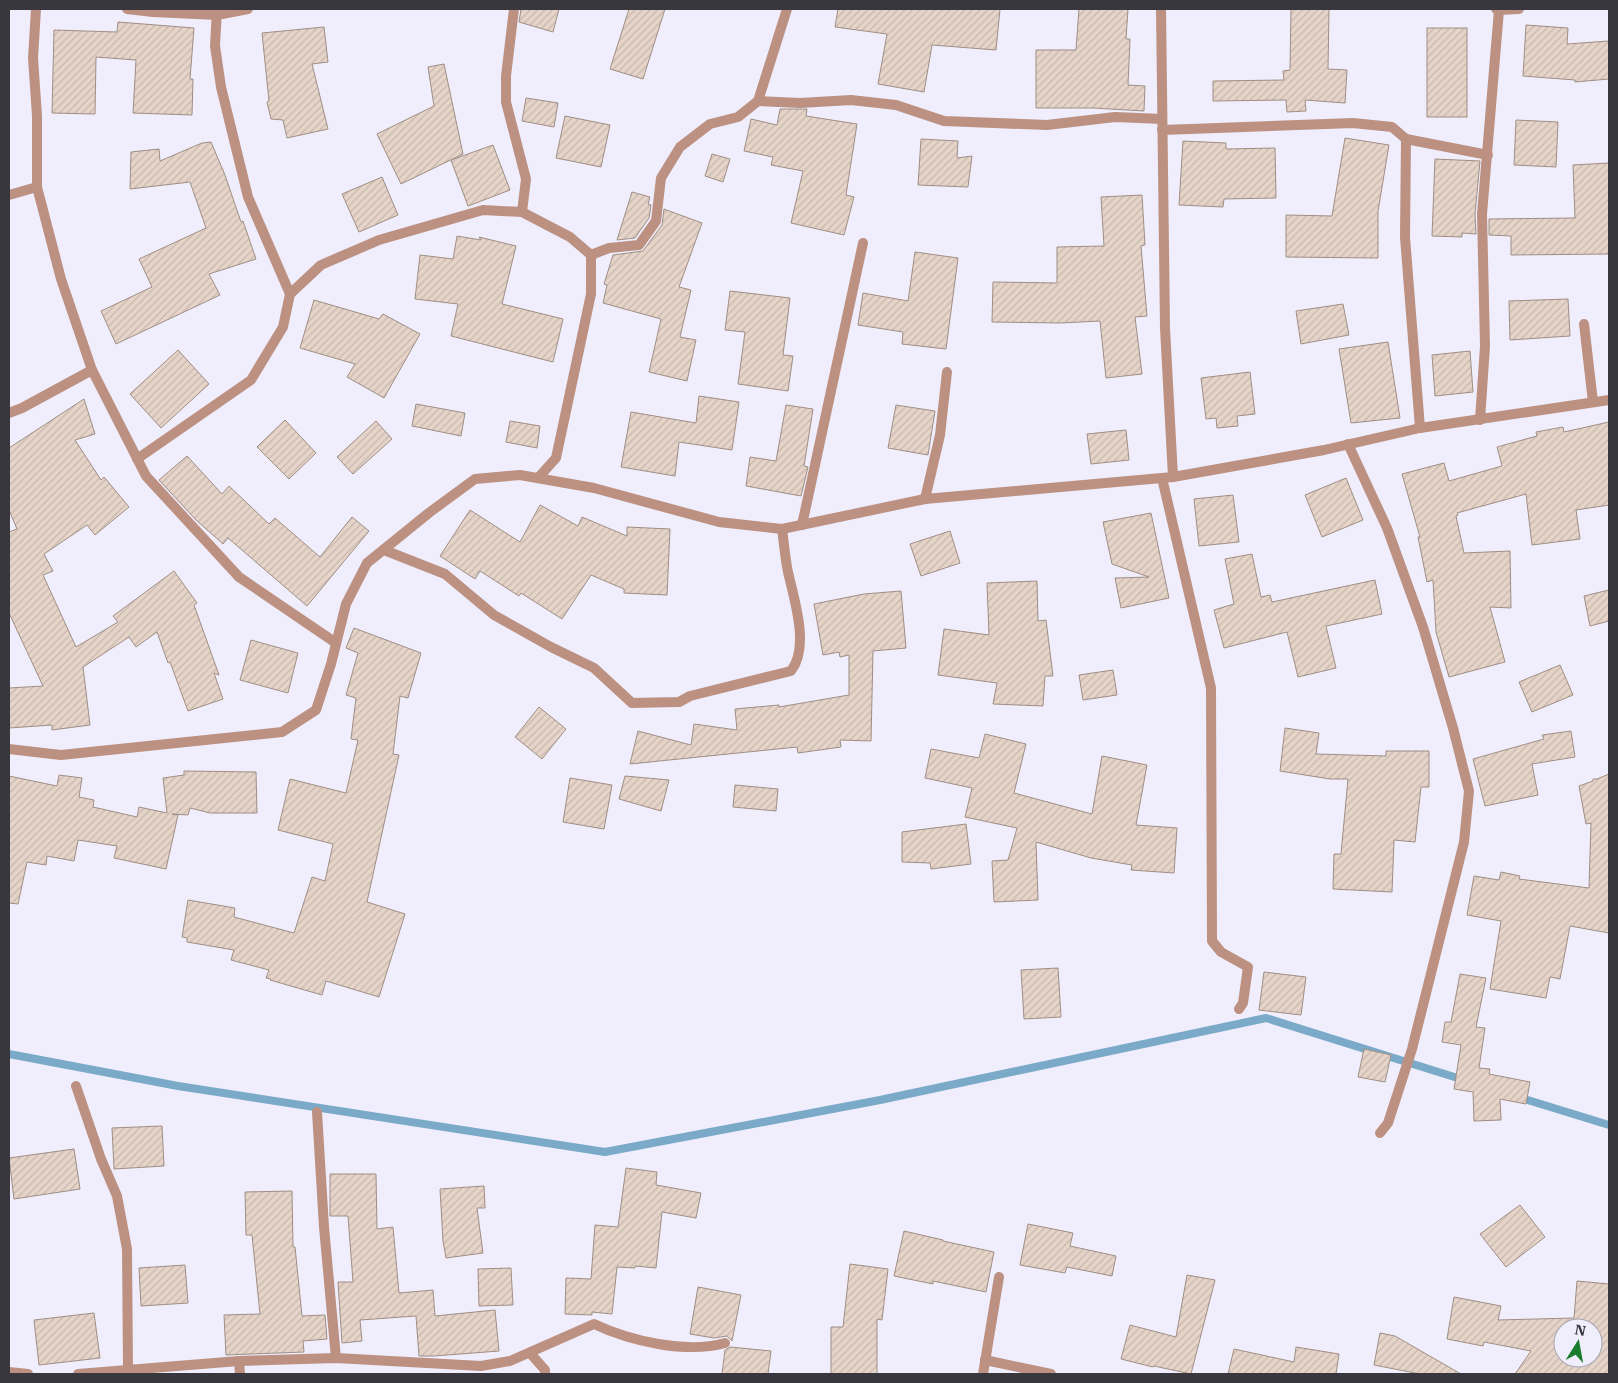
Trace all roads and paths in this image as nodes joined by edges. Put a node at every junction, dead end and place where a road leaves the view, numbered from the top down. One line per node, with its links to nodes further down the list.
1 (36, 9): 14 (street)
2 (127, 9): 9 (street)
3 (248, 9): 9 (street)
4 (514, 9): 16 (street)
5 (787, 9): 10 (street)
6 (1162, 9): 11 (street)
7 (1498, 9): 8 (street); 13 (street)
8 (1519, 9)
9 (217, 12): 19 (street)
10 (758, 101): 11 (street); 18 (street)
11 (1162, 125): 12 (street); 31 (street)
12 (1406, 139): 13 (street); 27 (street)
13 (1488, 155): 26 (street)
14 (37, 187): 15 (street); 21 (street)
15 (9, 195)
16 (522, 212): 18 (street); 19 (street)
17 (863, 243): 33 (street)
18 (591, 255): 30 (street)
19 (290, 294): 29 (street)
20 (1584, 324): 24 (street)
21 (92, 370): 25 (street); 29 (street)
22 (947, 372): 32 (street)
23 (1609, 400): 24 (street)
24 (1592, 402): 26 (street)
25 (9, 413)
26 (1480, 420): 27 (street)
27 (1420, 428): 28 (street)
28 (1348, 444): 31 (street); 41 (street)
29 (137, 459): 36 (street)
30 (538, 478): 34 (street); 35 (street)
31 (1167, 478): 32 (street); 38 (street)
32 (925, 499): 33 (street)
33 (802, 524): 34 (street)
34 (782, 529): 35 (street)
35 (384, 550): 36 (street)
36 (336, 643): 37 (street)
37 (9, 750)
38 (1239, 1009)
39 (76, 1086): 49 (street)
40 (316, 1112): 45 (street)
41 (1380, 1133)
42 (998, 1277): 47 (street)
43 (725, 1343): 44 (street)
44 (530, 1353): 45 (street); 53 (street)
45 (336, 1358): 46 (street)
46 (239, 1360): 49 (street); 52 (street)
47 (985, 1360): 54 (street); 55 (street)
48 (9, 1372): 50 (street)
49 (121, 1372): 51 (street)
50 (28, 1374)
51 (78, 1374)
52 (240, 1374)
53 (545, 1374)
54 (983, 1374)
55 (1051, 1374)

